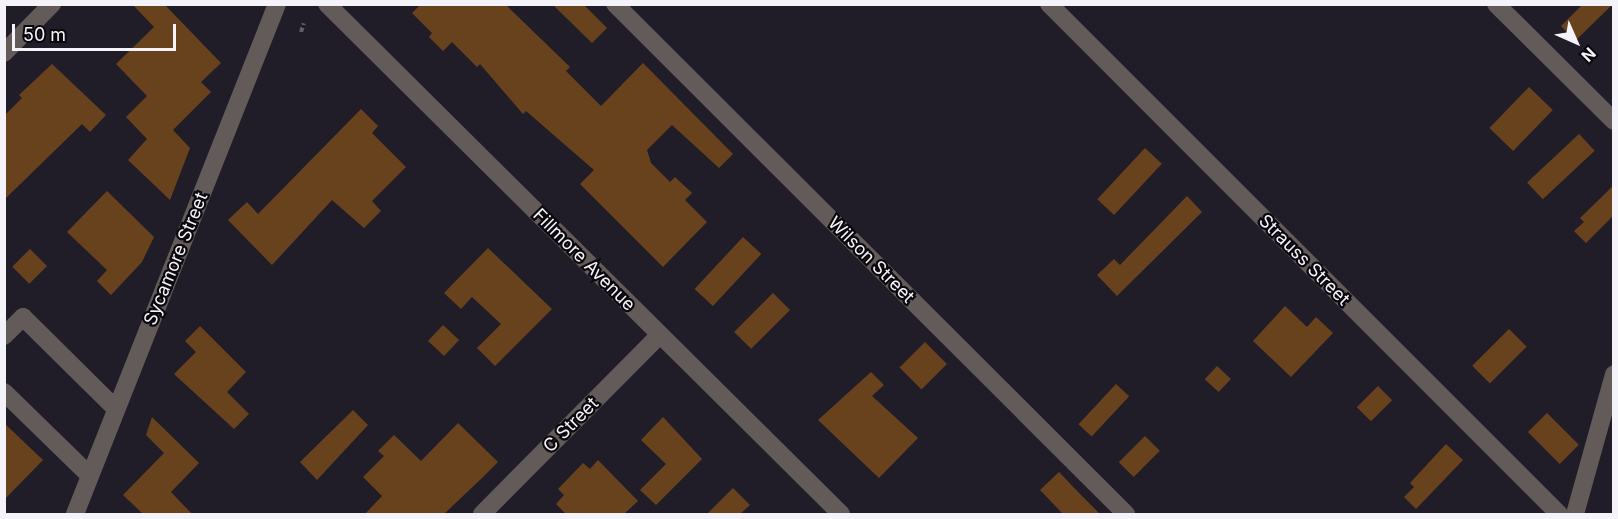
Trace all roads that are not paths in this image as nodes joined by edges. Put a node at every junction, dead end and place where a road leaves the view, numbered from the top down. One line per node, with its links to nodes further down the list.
1 (52, 4): 7 (street)
2 (277, 4): 13 (street, Sycamore Street)
3 (327, 4): 9 (street, Fillmore Avenue)
4 (615, 4): 18 (street, Wilson Street)
5 (1049, 4): 19 (street, Strauss Street)
6 (1496, 4): 8 (street)
7 (4, 53)
8 (1614, 121)
9 (660, 335): 16 (street, C Street); 17 (street, Fillmore Avenue)
10 (4, 336): 13 (street)
11 (1614, 374): 20 (street)
12 (4, 392): 14 (street)
13 (117, 409): 14 (street, Sycamore Street)
14 (90, 476): 15 (street, Sycamore Street)
15 (75, 514)
16 (482, 514)
17 (841, 514)
18 (1126, 514)
19 (1559, 514)
20 (1575, 514)

